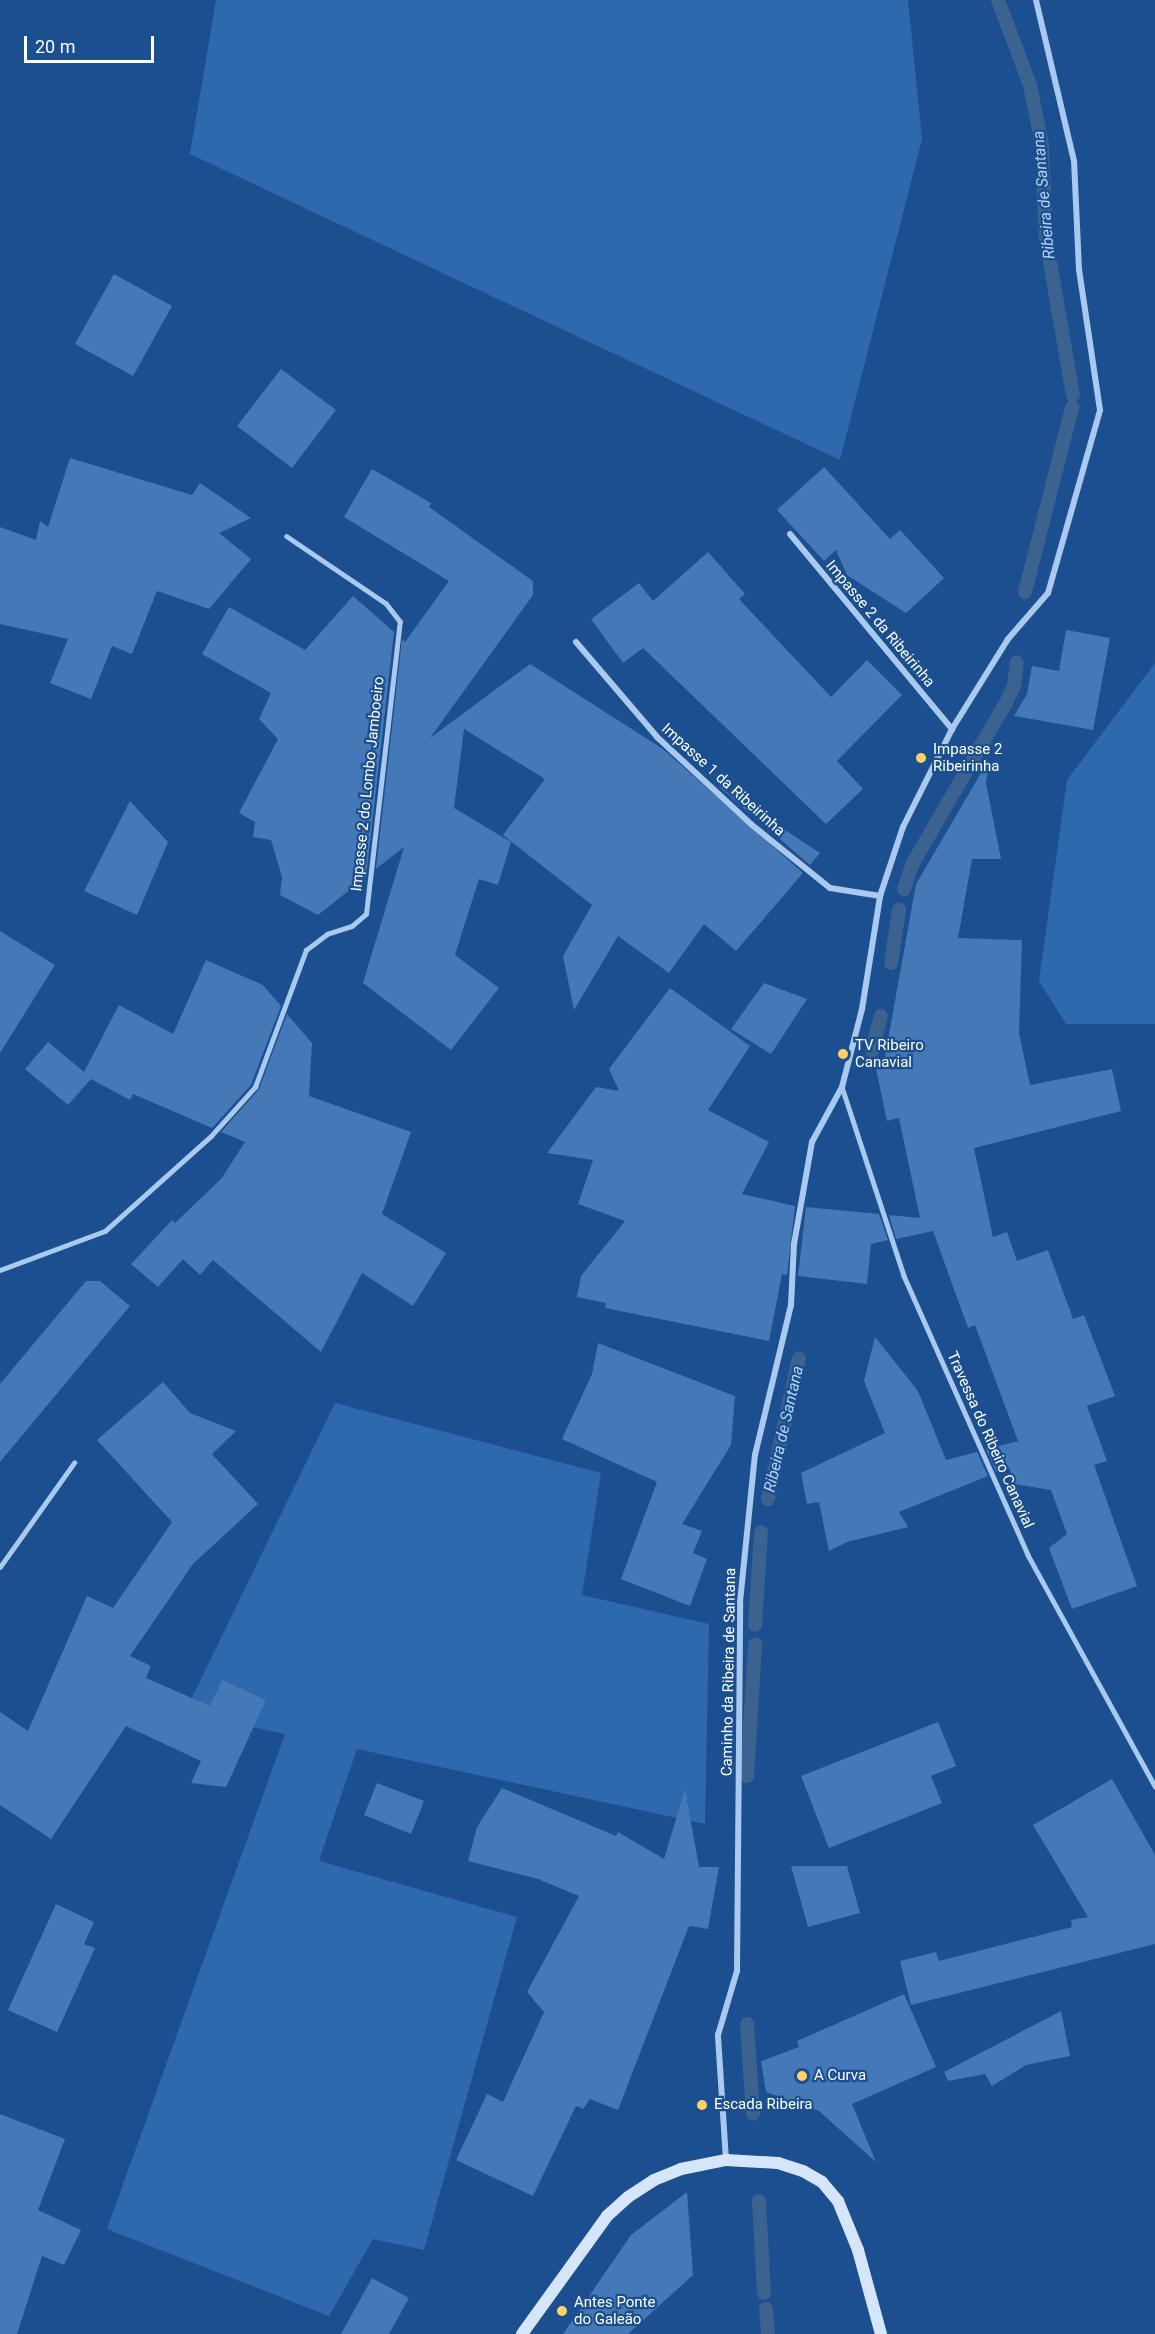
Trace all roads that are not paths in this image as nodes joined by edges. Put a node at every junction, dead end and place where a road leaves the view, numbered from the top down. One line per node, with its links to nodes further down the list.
1 (1036, 0): 5 (street, Caminho da Ribeira de Santana)
2 (790, 534): 5 (street, Impasse 2 da Ribeirinha)
3 (287, 537): 8 (lane, Impasse 2 do Lombo Jamboeiro)
4 (576, 642): 6 (street, Impasse 1 da Ribeirinha)
5 (952, 729): 6 (street, Caminho da Ribeira de Santana)
6 (880, 896): 7 (street, Caminho da Ribeira de Santana)
7 (842, 1087): 11 (lane, Travessa do Ribeiro Canavial); 12 (street, Caminho da Ribeira de Santana)
8 (0, 1269)
9 (74, 1463): 10 (lane)
10 (0, 1567)
11 (1155, 1786)
12 (726, 2160): 13 (main road); 14 (main road)
13 (522, 2334)
14 (881, 2334)

